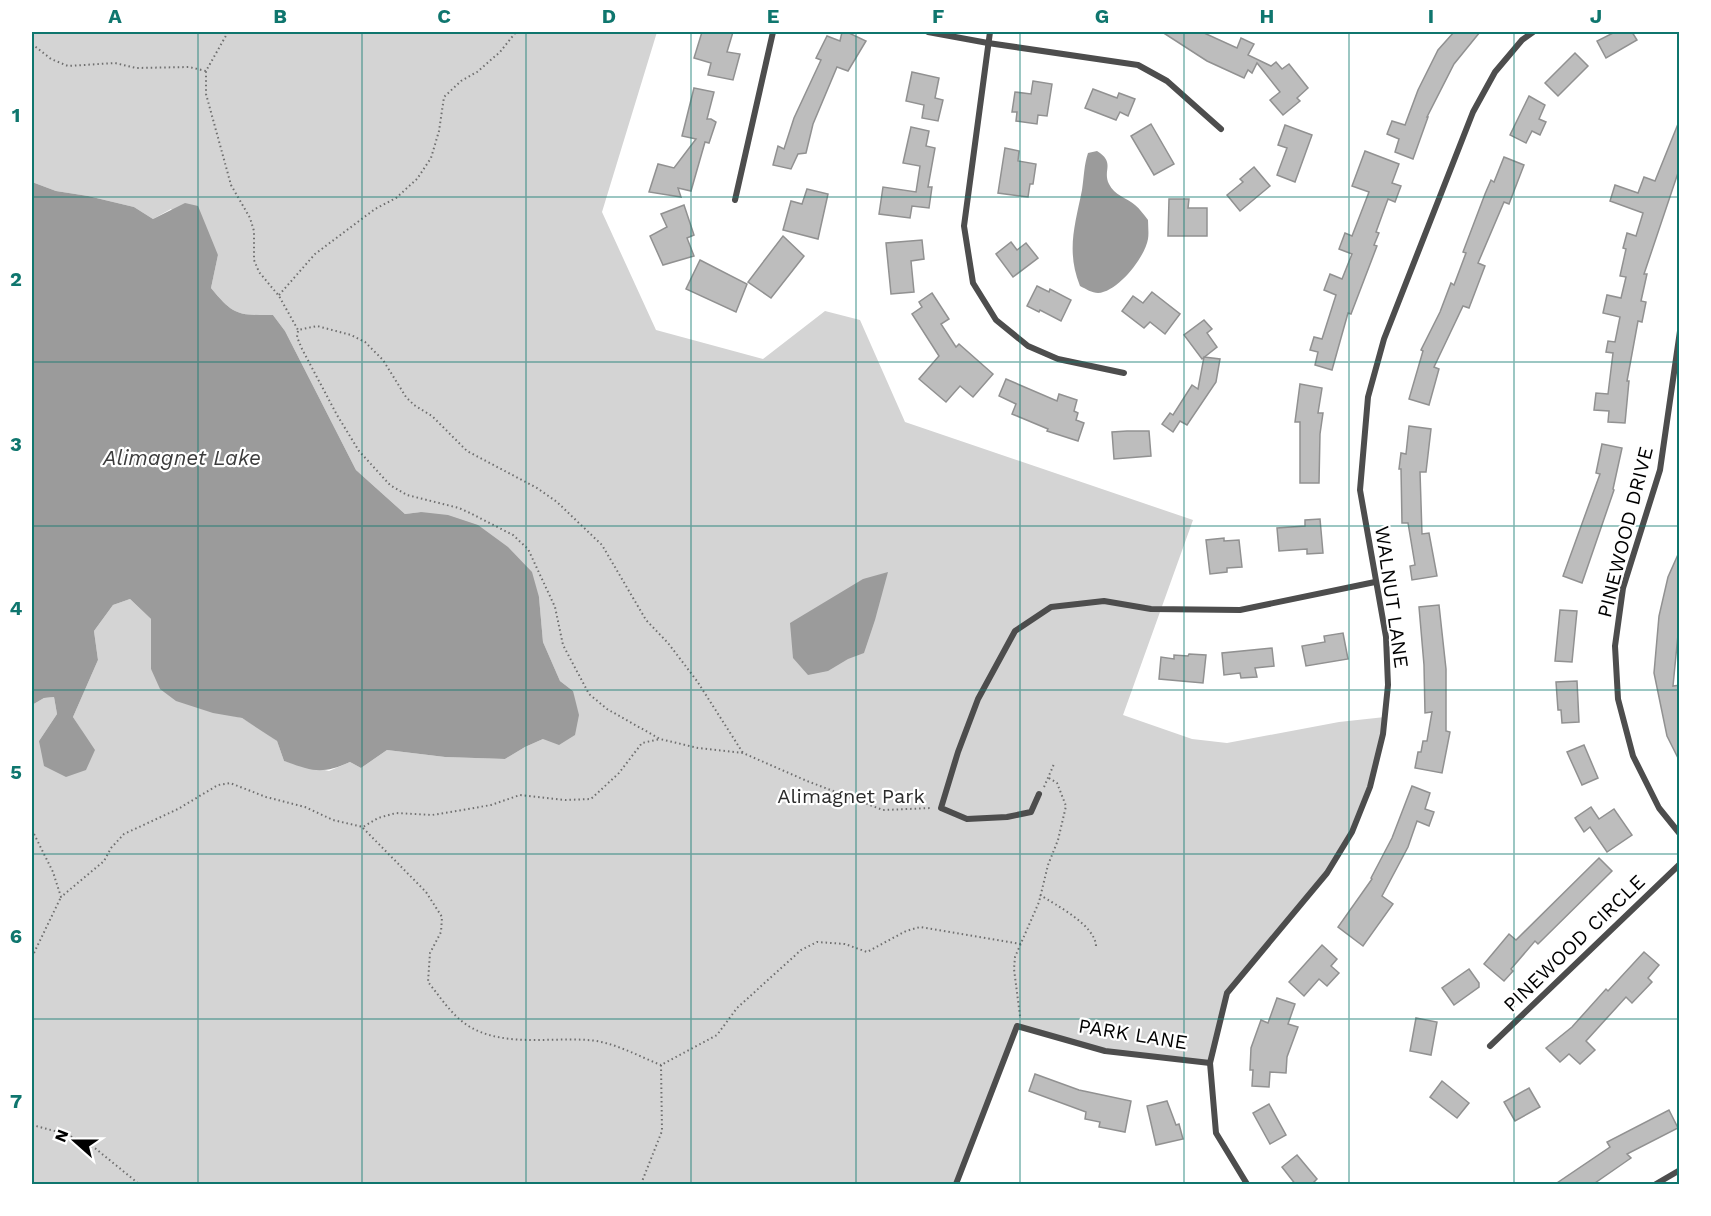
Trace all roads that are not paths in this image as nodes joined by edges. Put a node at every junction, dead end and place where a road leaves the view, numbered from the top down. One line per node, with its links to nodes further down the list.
1 (773, 32): 7 (street)
2 (928, 32): 5 (street)
3 (990, 32): 5 (street)
4 (1533, 32): 10 (street, WALNUT LANE)
5 (988, 43): 6 (street); 9 (street)
6 (1221, 129)
7 (735, 200)
8 (1680, 331): 12 (street, PINEWOOD DRIVE)
9 (1124, 374)
10 (1375, 582): 11 (street); 15 (street, WALNUT LANE)
11 (1039, 794)
12 (1680, 834)
13 (1680, 864): 14 (street, PINEWOOD CIRCLE)
14 (1490, 1046)
15 (1210, 1063): 17 (street, PARK LANE); 18 (street, WALNUT LANE)
16 (1680, 1170): 19 (street)
17 (957, 1185)
18 (1247, 1185)
19 (1656, 1185)

